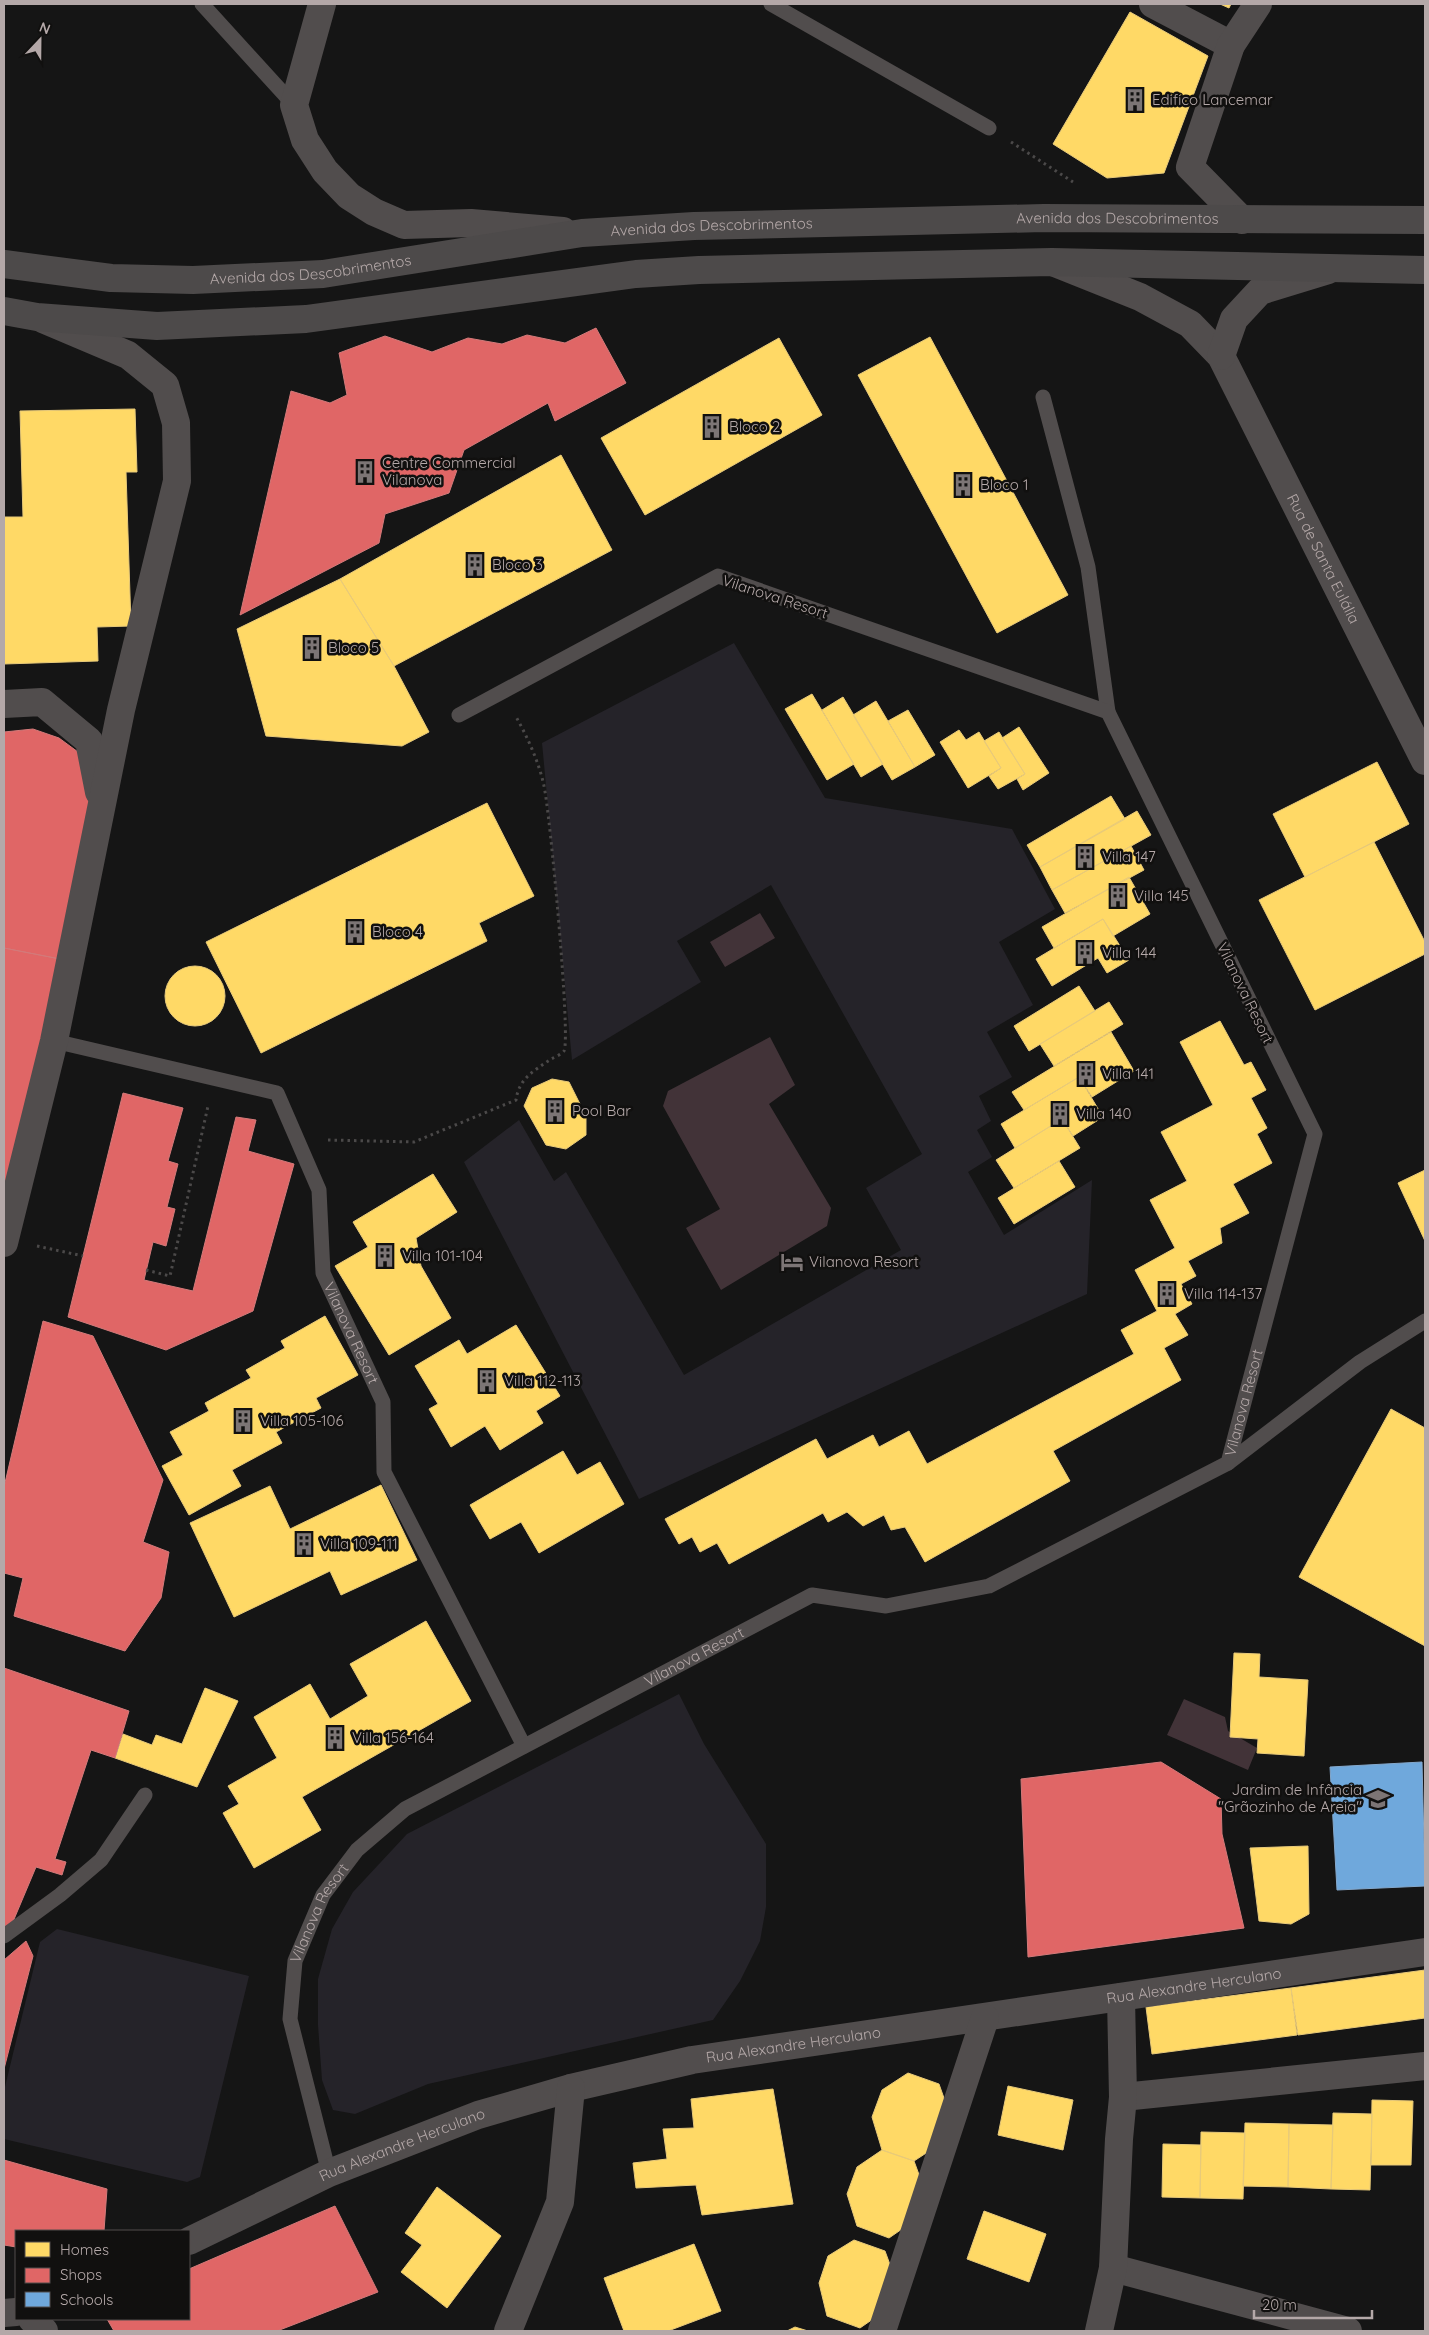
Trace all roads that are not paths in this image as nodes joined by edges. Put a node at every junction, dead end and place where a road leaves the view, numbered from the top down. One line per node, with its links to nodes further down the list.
1 (202, 4): 7 (lane)
2 (322, 4): 7 (street)
3 (771, 4): 8 (lane)
4 (1153, 4): 6 (street)
5 (1258, 4): 6 (street)
6 (1231, 46): 9 (street)
7 (294, 105): 11 (street)
8 (990, 128)
9 (1242, 220): 10 (main road, Avenida dos Descobrimentos); 11 (main road, Avenida dos Descobrimentos)
10 (1425, 220)
11 (582, 233): 13 (main road, Avenida dos Descobrimentos)
12 (1052, 262): 14 (main road); 17 (main road); 18 (street, Rua de Santa Eulália)
13 (4, 264)
14 (1333, 269): 15 (main road); 18 (street)
15 (1425, 270)
16 (4, 311): 17 (main road)
17 (37, 317): 24 (street)
18 (1221, 356): 23 (street, Rua de Santa Eulália)
19 (1043, 397): 21 (lane, Vilanova Resort)
20 (4, 704): 24 (street)
21 (1108, 712): 22 (lane, Vilanova Resort); 28 (lane, Vilanova Resort)
22 (459, 715)
23 (1425, 761)
24 (101, 805): 25 (street)
25 (54, 1041): 26 (street); 29 (lane, Vilanova Resort)
26 (4, 1241)
27 (1425, 1321): 28 (lane)
28 (1228, 1463): 29 (lane, Vilanova Resort)
29 (524, 1746): 38 (lane, Vilanova Resort)
30 (145, 1795): 31 (lane)
31 (4, 1936)
32 (1425, 1952): 33 (street, Rua Alexandre Herculano)
33 (1121, 1998): 34 (street, Rua Alexandre Herculano); 37 (street)
34 (986, 2018): 36 (street, Rua Alexandre Herculano); 44 (street)
35 (1425, 2066): 37 (street)
36 (571, 2088): 38 (street, Rua Alexandre Herculano); 43 (street)
37 (1123, 2097): 40 (street)
38 (329, 2173): 39 (street, Rua Alexandre Herculano)
39 (190, 2241)
40 (1113, 2268): 45 (street); 46 (street)
41 (33, 2320): 42 (street)
42 (44, 2331)
43 (508, 2331)
44 (882, 2331)
45 (1098, 2331)
46 (1348, 2331)

